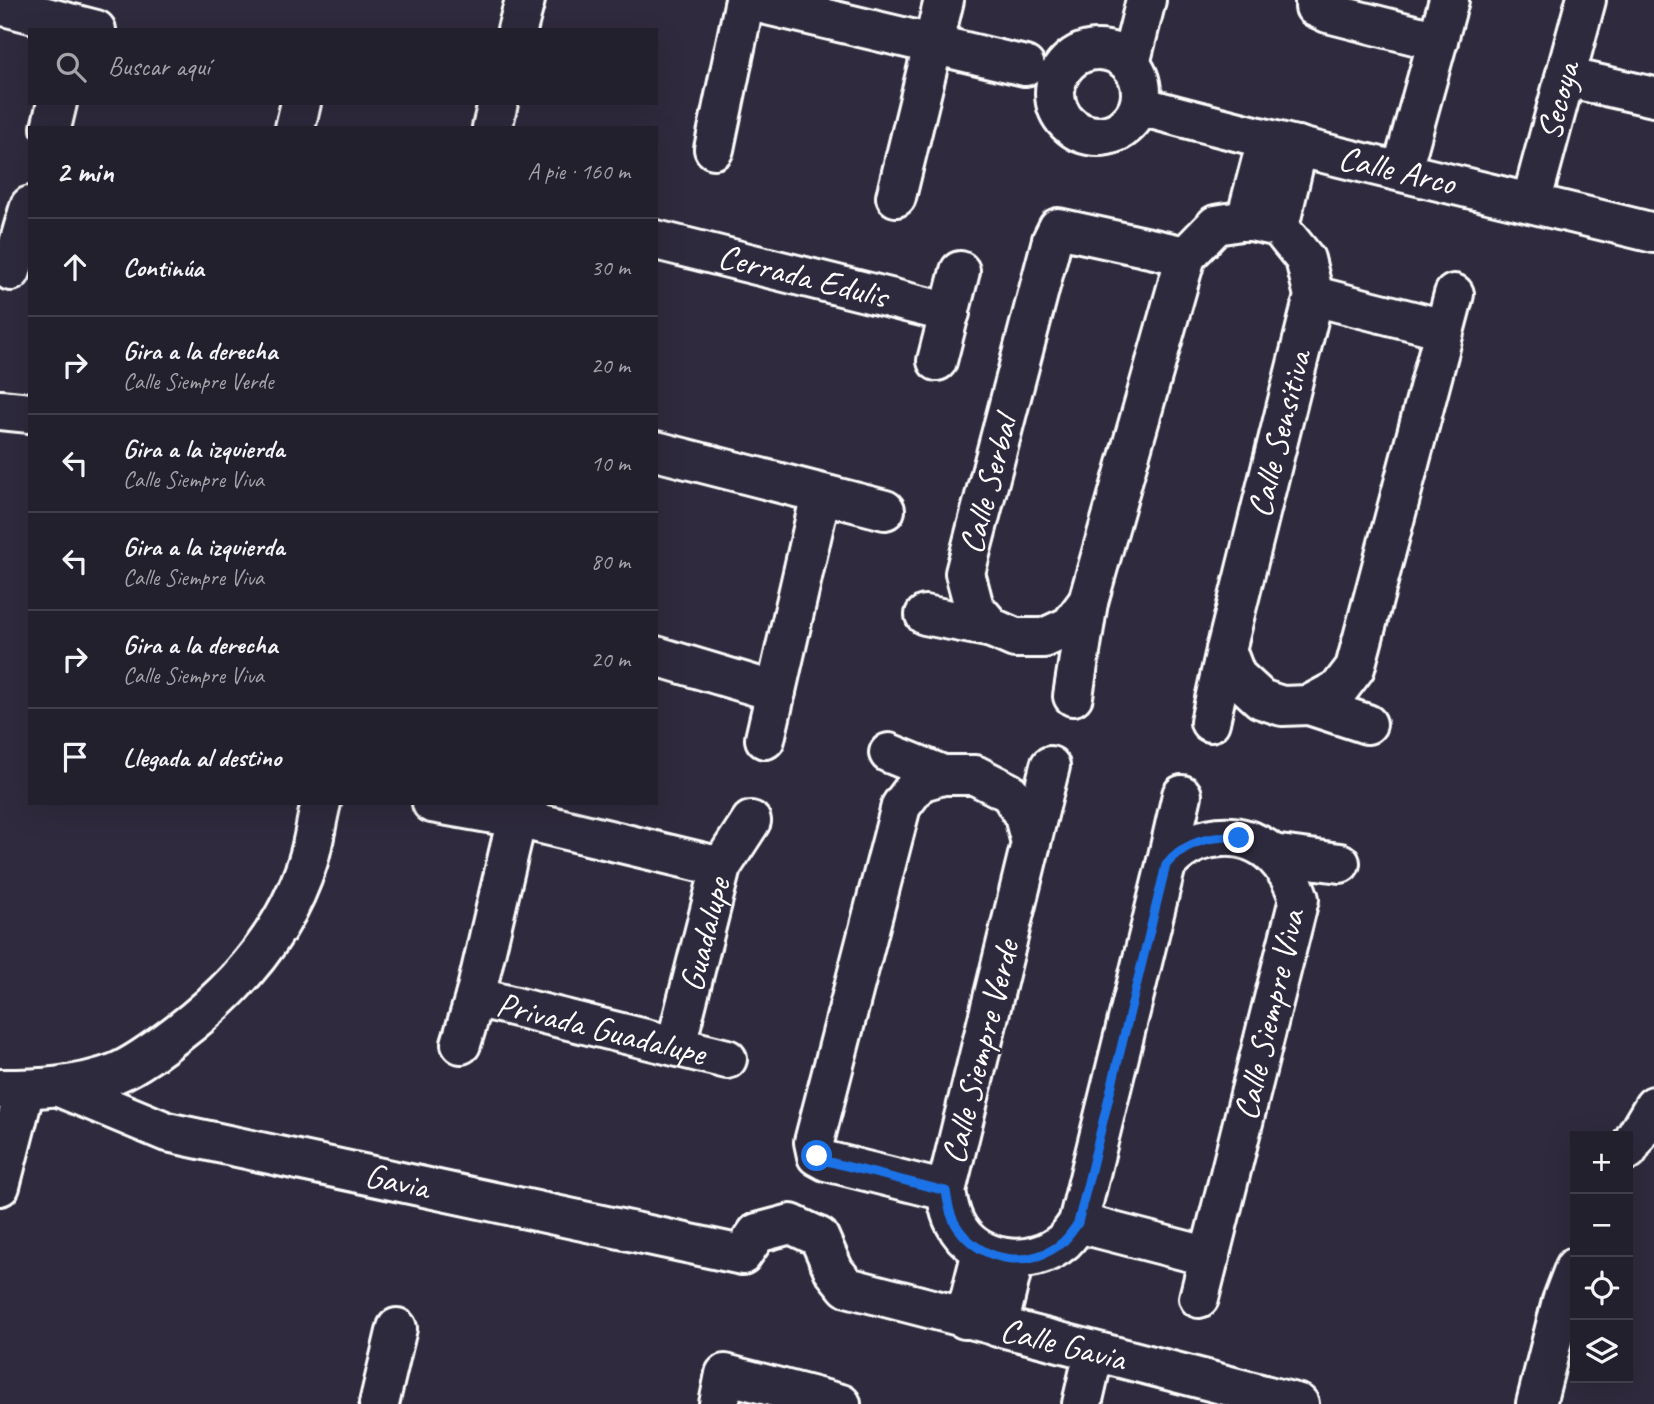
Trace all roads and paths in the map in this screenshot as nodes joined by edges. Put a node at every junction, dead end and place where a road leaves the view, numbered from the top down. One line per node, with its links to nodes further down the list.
1 (524, 0): 10 (street)
2 (746, 0): 12 (street); 25 (street)
3 (944, 0): 12 (street)
4 (1146, 0): 13 (street)
5 (1449, 0): 11 (street)
6 (1586, 0): 15 (street, Secoya)
7 (1315, 4): 11 (street)
8 (0, 5): 9 (street)
9 (75, 26)
10 (517, 28)
11 (1438, 41): 26 (street)
12 (933, 44): 14 (street); 27 (street)
13 (1130, 64): 20 (street); 20 (street)
14 (1025, 66)
15 (1565, 77): 16 (street); 28 (street, Secoya)
16 (1654, 97)
17 (57, 105): 21 (street)
18 (301, 105): 22 (street)
19 (498, 105): 23 (street)
20 (1140, 106): 24 (street, Calle Arco)
21 (51, 126)
22 (295, 126)
23 (492, 126)
24 (1282, 144): 26 (street, Calle Arco); 30 (street)
25 (714, 149)
26 (1402, 170): 28 (street, Calle Arco)
27 (896, 197)
28 (1531, 202): 31 (street, Calle Arco)
29 (28, 215): 34 (street)
30 (1263, 224): 33 (street); 36 (street, Calle Sensitiva)
31 (1654, 233)
32 (658, 240): 37 (street, Cerrada Edulis)
33 (1186, 256): 44 (street); 46 (street, Calle Serbal)
34 (11, 271)
35 (960, 271): 37 (street)
36 (1314, 296): 47 (street, Calle Sensitiva); 51 (street)
37 (950, 313): 38 (street)
38 (937, 361)
39 (0, 410): 40 (street)
40 (28, 413)
41 (658, 452): 42 (street)
42 (821, 494): 43 (street); 49 (street)
43 (885, 510)
44 (1088, 602): 46 (street); 50 (street)
45 (925, 615): 46 (street)
46 (992, 628)
47 (1226, 650): 51 (street); 52 (street, Calle Sensitiva)
48 (658, 657): 49 (street)
49 (776, 692): 54 (street)
50 (1073, 696)
51 (1295, 706): 53 (street)
52 (1210, 722)
53 (1367, 724)
54 (765, 739)
55 (889, 753): 57 (street)
56 (1050, 766): 63 (street, Calle Siempre Verde)
57 (943, 775): 63 (street); 76 (street)
58 (1182, 795): 66 (street)
59 (321, 805): 72 (street)
60 (443, 805): 61 (street, Guadalupe)
61 (517, 818): 67 (street, Guadalupe); 68 (street)
62 (751, 821): 67 (street)
63 (1031, 843): 76 (street, Calle Siempre Verde)
64 (1272, 854): 65 (street); 66 (street, Calle Siempre Viva); 79 (street, Calle Siempre Viva)
65 (1340, 863)
66 (1166, 865): 77 (street)
67 (721, 867): 70 (street, Guadalupe)
68 (475, 997): 69 (street); 70 (street, Privada Guadalupe)
69 (461, 1044)
70 (676, 1045): 71 (street, Privada Guadalupe)
71 (727, 1059)
72 (28, 1089): 75 (street); 80 (street, Gavia)
73 (1654, 1106): 74 (street)
74 (1633, 1142)
75 (0, 1186)
76 (946, 1191): 78 (street, Calle Siempre Verde)
77 (1078, 1223): 78 (street); 79 (street)
78 (998, 1256): 83 (street)
79 (1210, 1257): 82 (street, Calle Siempre Viva)
80 (834, 1272): 83 (street, Calle Gavia)
81 (1570, 1280): 91 (street)
82 (1199, 1298)
83 (981, 1323): 85 (street, Calle Gavia)
84 (397, 1328): 87 (street)
85 (1094, 1352): 86 (street); 90 (street, Calle Gavia)
86 (1095, 1401)
87 (379, 1404)
88 (719, 1404): 89 (street)
89 (841, 1404)
90 (1299, 1404)
91 (1536, 1404)

